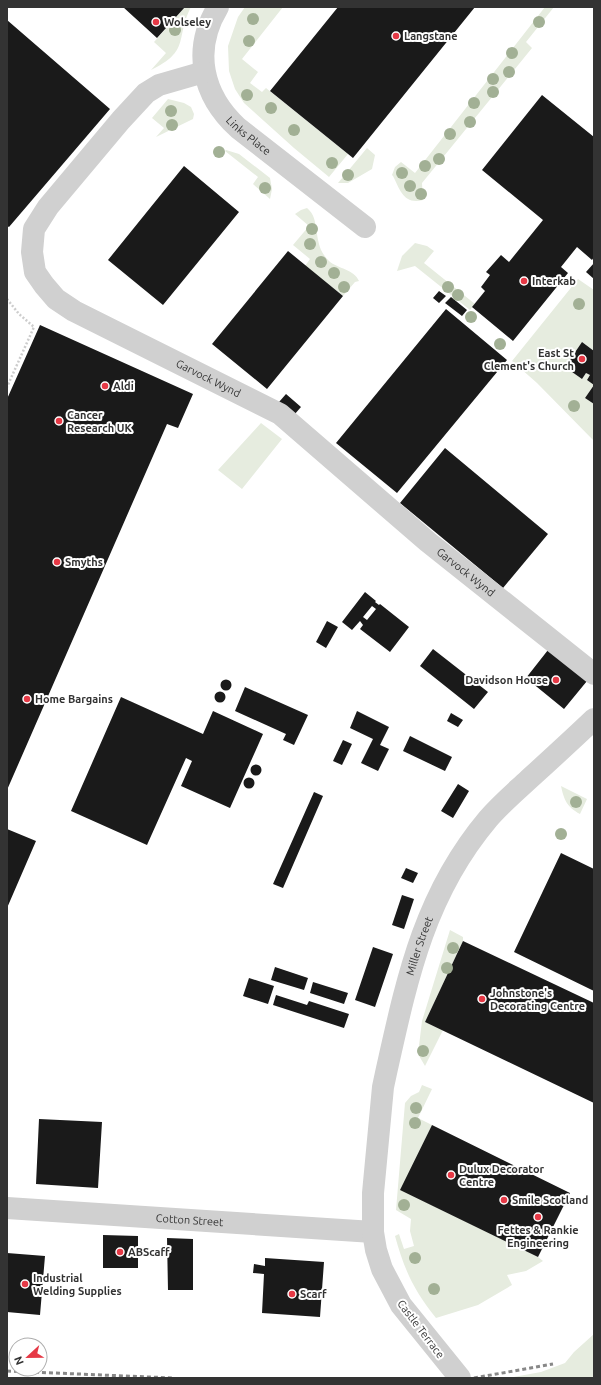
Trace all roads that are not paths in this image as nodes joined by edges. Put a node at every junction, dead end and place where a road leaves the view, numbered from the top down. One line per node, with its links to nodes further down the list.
1 (218, 7): 2 (street, Links Place)
2 (204, 72): 3 (street, Links Place); 4 (street, Garvock Wynd)
3 (365, 228)
4 (594, 674)
5 (594, 719): 7 (street, Miller Street)
6 (7, 1208): 7 (street, Cotton Street)
7 (373, 1232): 8 (street, Castle Terrace)
8 (460, 1378)

